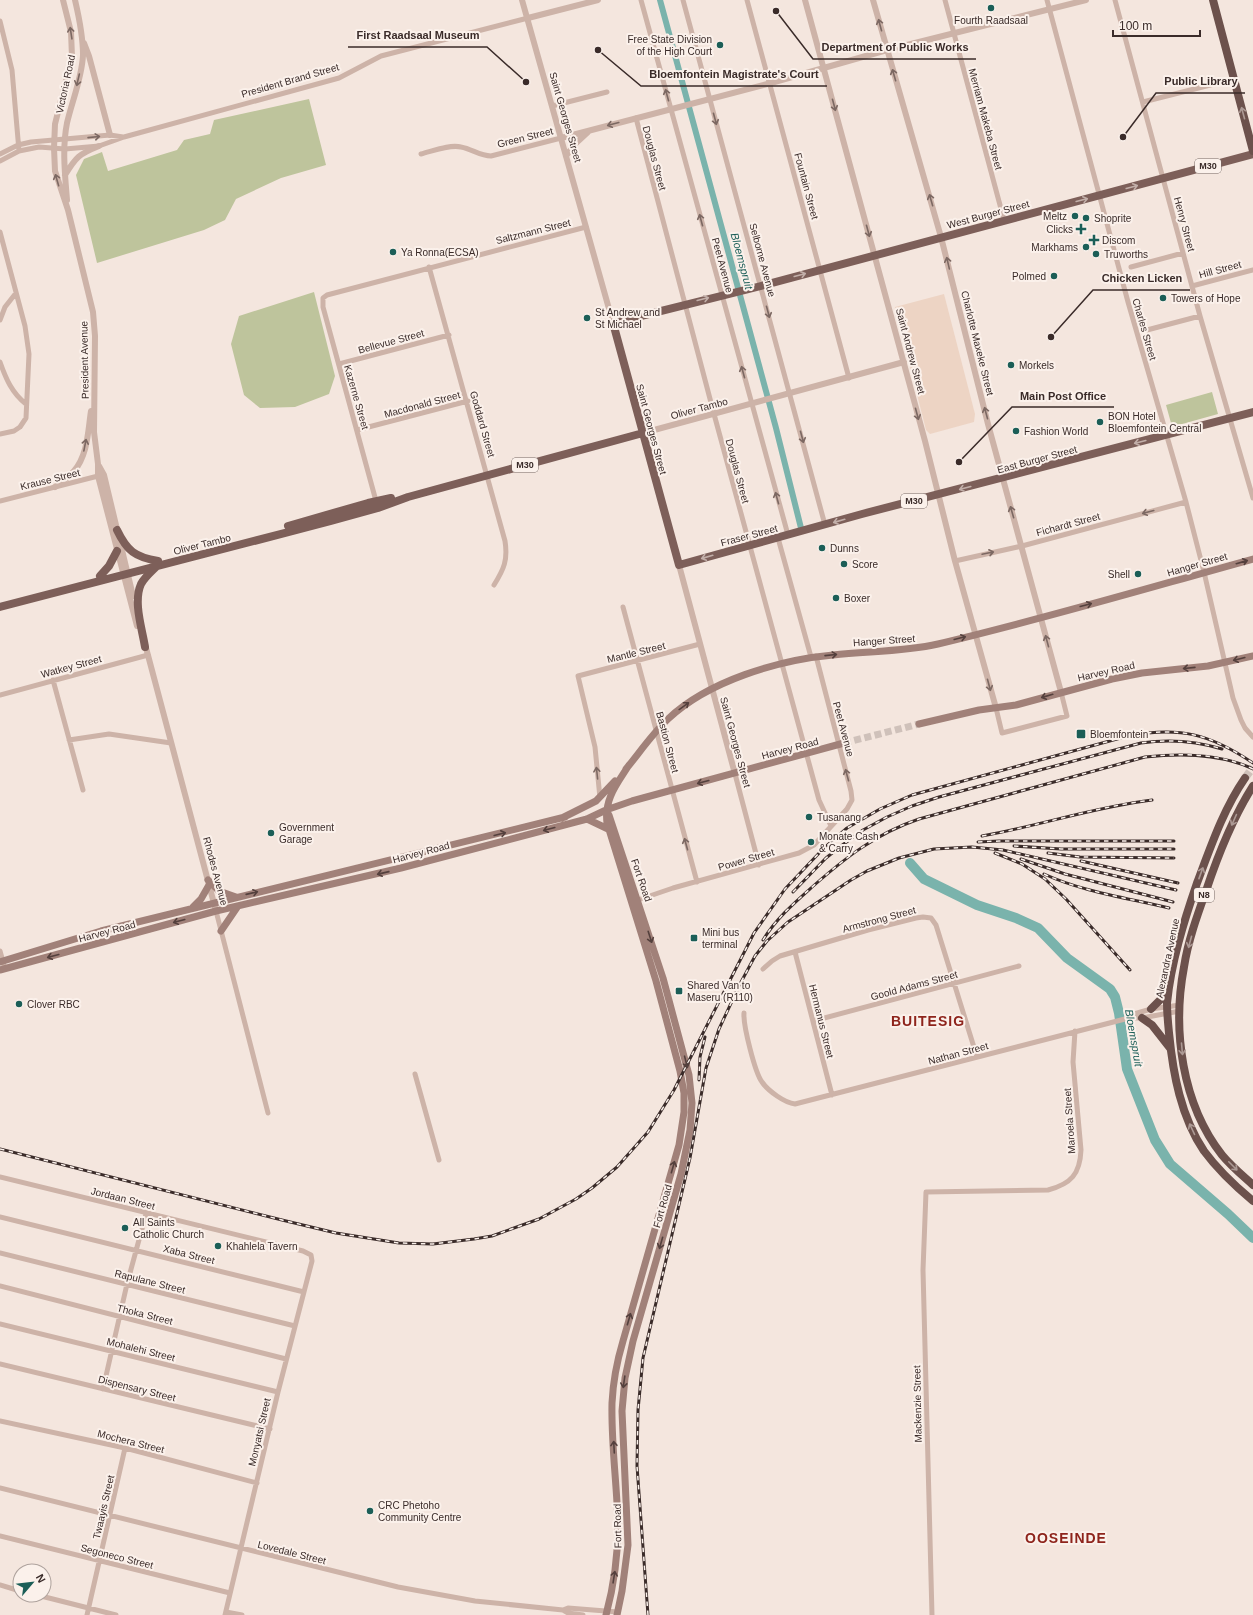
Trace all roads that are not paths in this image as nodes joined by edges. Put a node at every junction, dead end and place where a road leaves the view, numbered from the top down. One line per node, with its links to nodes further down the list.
1 (522, 0): 16 (street, Saint Georges Street)
2 (598, 0): 16 (street, President Brand Street)
3 (641, 0): 28 (street, Peet Avenue, one-way to 3)
4 (683, 0): 25 (street, Selborne Avenue)
5 (747, 0): 23 (street, Fountain Street)
6 (805, 0): 21 (street, Saint Andrew Street)
7 (874, 0): 20 (street, Charlotte Maxeke Street, one-way to 7)
8 (945, 0): 18 (street, Merriam Makeba Street)
9 (1047, 0): 15 (street, Charles Street)
10 (1086, 0): 15 (street, Green Street)
11 (1115, 0): 26 (street, Henry Street)
12 (1213, 0): 22 (highway)
13 (75, 1): 14 (street); 19 (street, Victoria Road)
14 (64, 3): 34 (street, Victoria Road, one-way to 14)
15 (1049, 9): 18 (street, Green Street); 48 (street, Charles Street)
16 (528, 18): 27 (street, Saint Georges Street); 32 (street, President Brand Street)
17 (0, 21): 37 (street)
18 (954, 33): 20 (street, Green Street); 50 (street, Merriam Makeba Street)
19 (81, 36): 31 (street); 35 (street, Victoria Road, one-way to 35)
20 (887, 50): 21 (street, Green Street); 53 (street, Charlotte Maxeke Street, one-way to 20)
21 (824, 68): 23 (street, Green Street); 55 (street, Saint Andrew Street, one-way to 55)
22 (1234, 79): 26 (street); 40 (highway, one-way to 22)
23 (771, 83): 25 (street, Green Street); 58 (street, Fountain Street)
24 (607, 92): 27 (street)
25 (710, 99): 28 (street, Green Street); 60 (street, Selborne Avenue, one-way to 60)
26 (1143, 102): 47 (street, Henry Street)
27 (552, 106): 33 (street, Saint Georges Street)
28 (671, 109): 29 (street, Green Street); 63 (street, Peet Avenue, one-way to 28)
29 (636, 118): 30 (street, Green Street, one-way to 30); 65 (street, Douglas Street)
30 (591, 130): 33 (street, Green Street); 44 (street)
31 (110, 135): 32 (street, President Brand Street); 35 (street, President Brand Street, one-way to 31)
32 (124, 137): 36 (street, President Brand Street)
33 (561, 138): 42 (street, Green Street); 44 (street, Saint Georges Street)
34 (54, 140): 35 (street, President Brand Street); 37 (street, President Brand Street); 38 (street, Victoria Road)
35 (65, 140): 39 (street, Victoria Road)
36 (99, 146): 39 (street, President Brand Street); 46 (street)
37 (18, 148): 38 (street, President Brand Street); 41 (street); 45 (street)
38 (54, 148): 39 (street, President Brand Street); 49 (street, President Avenue, one-way to 38)
39 (65, 149): 46 (street, President Avenue)
40 (1253, 151)
41 (0, 154)
42 (421, 154)
43 (1253, 154): 47 (main road, West Burger Street / M30)
44 (566, 156): 51 (street, Saint Georges Street)
45 (0, 161)
46 (65, 175): 49 (street, President Avenue)
47 (1163, 178): 48 (main road, West Burger Street / M30, one-way to 47); 54 (street, Henry Street)
48 (1100, 196): 50 (main road, West Burger Street / M30, one-way to 48); 86 (street, Charles Street)
49 (68, 210): 75 (street, President Avenue)
50 (1004, 220): 53 (main road, West Burger Street / M30)
51 (586, 227): 57 (street, Saltzmann Street); 68 (street, Saint Georges Street)
52 (0, 232): 62 (street)
53 (942, 237): 55 (main road, West Burger Street / M30); 89 (street, Charlotte Maxeke Street, one-way to 53)
54 (1183, 253): 56 (street); 61 (street, Henry Street)
55 (874, 255): 58 (main road, West Burger Street / M30); 72 (street, Saint Andrew Street)
56 (1131, 267)
57 (429, 268): 64 (street, Saltzmann Street); 70 (street, Goddard Street)
58 (820, 270): 60 (main road, West Burger Street / M30, one-way to 58); 74 (street, Fountain Street)
59 (1253, 270): 61 (street, Hill Street)
60 (757, 286): 63 (main road, West Burger Street / M30); 76 (street, Selborne Avenue, one-way to 76)
61 (1192, 286): 66 (street, Henry Street)
62 (16, 293): 67 (street); 79 (street)
63 (725, 294): 65 (main road, M30, one-way to 63); 78 (street, Peet Avenue, one-way to 63)
64 (323, 298): 73 (street, Kazerne Street)
65 (684, 304): 68 (main road, M30); 81 (street, Douglas Street)
66 (1200, 316): 69 (street); 82 (street, Henry Street)
67 (0, 320)
68 (613, 323): 84 (main road, Saint Georges Street)
69 (1147, 330)
70 (449, 335): 73 (street, Bellevue Street); 77 (street, Goddard Street)
71 (0, 362): 79 (street)
72 (904, 362): 74 (street, Oliver Tambo); 92 (street, Saint Andrew Street, one-way to 92)
73 (339, 364): 83 (street, Kazerne Street)
74 (849, 378): 76 (street, Oliver Tambo)
75 (94, 392): 87 (street, President Avenue); 91 (street, one-way to 75)
76 (790, 394): 78 (street, Oliver Tambo); 98 (street, Selborne Avenue, one-way to 98)
77 (468, 401): 83 (street, Macdonald Street); 88 (street, Goddard Street)
78 (754, 403): 81 (street, Oliver Tambo); 100 (street, Peet Avenue, one-way to 78)
79 (26, 404): 85 (street)
80 (1253, 412): 82 (main road, East Burger Street / M30)
81 (714, 414): 84 (street, Oliver Tambo); 103 (street, Douglas Street)
82 (1229, 418): 86 (main road, East Burger Street / M30); 90 (street, Henry Street)
83 (357, 430): 96 (street, Kazerne Street)
84 (643, 433): 88 (main road, Oliver Tambo / M30); 109 (main road, Saint Georges Street)
85 (0, 434)
86 (1166, 435): 89 (main road, East Burger Street / M30, one-way to 89); 97 (street, Charles Street)
87 (101, 475): 91 (street, Krause Street); 99 (street, President Avenue); 105 (street, President Avenue)
88 (488, 475): 93 (main road, Oliver Tambo / M30); 113 (street, Goddard Street)
89 (1003, 478): 92 (main road, East Burger Street / M30, one-way to 92); 104 (street, Charlotte Maxeke Street, one-way to 89)
90 (1251, 485): 94 (street, Henry Street)
91 (55, 487): 95 (street, Krause Street)
92 (938, 495): 98 (main road, East Burger Street / M30, one-way to 98); 107 (street, Saint Andrew Street)
93 (408, 497): 96 (main road, Oliver Tambo / M30); 102 (main road, Oliver Tambo / M30)
94 (1253, 498)
95 (0, 501)
96 (376, 502): 102 (main road, Oliver Tambo / M30)
97 (1186, 502): 104 (street, Fichardt Street, one-way to 104); 111 (street, Charles Street)
98 (825, 525): 100 (main road, Fraser Street / M30)
99 (117, 530): 108 (main road); 110 (street, President Avenue)
100 (788, 535): 101 (main road, Fraser Street / M30)
101 (778, 538): 103 (main road, Fraser Street / M30); 123 (street, Peet Avenue)
102 (241, 542): 108 (main road, Oliver Tambo / M30)
103 (749, 545): 109 (main road, Fraser Street / M30, one-way to 109); 125 (street, Douglas Street)
104 (1022, 546): 107 (street, Fichardt Street, one-way to 104); 117 (street, Charlotte Maxeke Street)
105 (117, 551): 110 (street, President Avenue); 112 (main road)
106 (1253, 558): 111 (main road, Hanger Street, one-way to 106)
107 (955, 561): 118 (street, Saint Andrew Street)
108 (158, 563): 110 (main road, Oliver Tambo / M30); 120 (main road)
109 (679, 565): 119 (street, Saint Georges Street)
110 (125, 572): 112 (main road, Oliver Tambo / M30); 116 (main road, Oliver Tambo / M30); 120 (street, Rhodes Avenue)
111 (1204, 572): 117 (main road, Hanger Street, one-way to 111); 126 (street, Charles Street)
112 (100, 576): 114 (main road, Oliver Tambo / M30)
113 (494, 585)
114 (0, 603)
115 (623, 607): 124 (street, Bastion Street)
116 (0, 608)
117 (1041, 617): 118 (main road, Hanger Street); 129 (street, Charlotte Maxeke Street, one-way to 117)
118 (976, 634): 123 (main road, Hanger Street, one-way to 118); 131 (street, Saint Andrew Street, one-way to 131)
119 (700, 644): 124 (street, Mantle Street); 128 (street, Saint Georges Street)
120 (145, 647): 121 (street, Rhodes Avenue)
121 (148, 655): 127 (street, Watkey Street); 136 (street, Rhodes Avenue)
122 (1253, 656): 126 (main road, Harvey Road, one-way to 126)
123 (813, 657): 125 (main road, Hanger Street); 137 (street, Peet Avenue)
124 (638, 661): 133 (street, Bastion Street); 145 (street, Mantle Street, one-way to 124)
125 (782, 663): 128 (main road, Hanger Street); 138 (street, Douglas Street)
126 (1225, 663): 129 (main road, Harvey Road, one-way to 129); 134 (street, Charles Street)
127 (53, 680): 130 (street, Watkey Street); 135 (street)
128 (711, 689): 133 (main road, Hanger Street, one-way to 128); 140 (street, Saint Georges Street)
129 (1061, 692): 131 (main road, Harvey Road, one-way to 131); 131 (street)
130 (0, 696)
131 (996, 708): 132 (main road, Harvey Road)
132 (919, 724)
133 (656, 731): 139 (main road, Hanger Street); 144 (street, Bastion Street)
134 (1253, 737)
135 (69, 740): 136 (street); 143 (street)
136 (171, 743): 157 (street, Rhodes Avenue)
137 (841, 744): 138 (main road, Harvey Road); 147 (street, Peet Avenue, one-way to 137)
138 (806, 754): 140 (main road, Harvey Road); 152 (street, Douglas Street)
139 (629, 765): 145 (main road, Hanger Street); 148 (main road, Fort Road)
140 (735, 774): 144 (main road, Harvey Road, one-way to 144); 155 (street, Saint Georges Street)
141 (1245, 778): 171 (highway, Alexandra Avenue / N8, one-way to 141)
142 (1253, 786): 173 (highway, Alexandra Avenue / N8, one-way to 173)
143 (83, 790)
144 (672, 790): 146 (main road, Harvey Road); 158 (street, Bastion Street, one-way to 144)
145 (600, 798): 149 (main road, Hanger Street)
146 (632, 802): 148 (main road, Harvey Road); 151 (main road)
147 (850, 805): 152 (street, Power Street)
148 (606, 810): 149 (main road); 150 (main road, Harvey Road); 151 (main road, Fort Road); 153 (main road, Fort Road)
149 (562, 818): 154 (main road, Harvey Road, one-way to 149)
150 (587, 819): 153 (main road); 156 (main road, Harvey Road, one-way to 156)
151 (611, 819): 160 (main road, Fort Road)
152 (831, 826): 155 (street, Power Street)
153 (608, 829): 160 (main road, Fort Road)
154 (399, 859): 156 (main road); 159 (main road, Harvey Road, one-way to 154)
155 (759, 865): 158 (street, Power Street)
156 (402, 868): 162 (main road, Harvey Road, one-way to 162)
157 (208, 882): 159 (main road); 161 (street, Rhodes Avenue); 163 (main road)
158 (696, 882): 160 (street, Power Street)
159 (237, 897): 161 (main road, Harvey Road)
160 (635, 901): 203 (main road, Fort Road, one-way to 160); 204 (main road, Fort Road, one-way to 204)
161 (214, 902): 163 (main road, Harvey Road); 164 (street, Rhodes Avenue)
162 (238, 906): 164 (main road, Harvey Road); 165 (main road)
163 (193, 908): 168 (main road, Harvey Road)
164 (216, 911): 165 (street, Rhodes Avenue); 168 (main road, Harvey Road, one-way to 168)
165 (221, 931): 185 (street, Rhodes Avenue)
166 (0, 951): 168 (street)
167 (795, 952): 170 (street, Armstrong Street); 172 (street, Armstrong Street); 179 (street, Hermanus Street)
168 (2, 966)
169 (1019, 966): 172 (street, Goold Adams Street)
170 (764, 969)
171 (1171, 978): 174 (highway); 175 (highway, Alexandra Avenue / N8)
172 (955, 984): 179 (street, Goold Adams Street); 182 (street, Armstrong Street)
173 (1180, 1008): 175 (street, Nathan Street); 188 (highway, Alexandra Avenue / N8, one-way to 188)
174 (1151, 1009): 175 (street, Nathan Street); 177 (street, Nathan Street)
175 (1167, 1010): 178 (street, Nathan Street); 181 (highway, Alexandra Avenue / N8)
176 (744, 1013): 184 (street, Nathan Street)
177 (1127, 1018): 178 (street, Nathan Street); 180 (street, Nathan Street)
178 (1142, 1018): 181 (highway)
179 (813, 1021): 184 (street, Hermanus Street)
180 (1075, 1031): 182 (street, Nathan Street); 189 (street, Maroela Street)
181 (1170, 1049): 190 (highway, Alexandra Avenue / N8, one-way to 181)
182 (977, 1057): 184 (street, Nathan Street)
183 (415, 1074): 186 (street)
184 (832, 1095)
185 (268, 1113)
186 (439, 1160)
187 (0, 1177): 191 (street, Jordaan Street)
188 (1253, 1185)
189 (926, 1192): 231 (street, Mackenzie Street)
190 (1253, 1200)
191 (146, 1214): 193 (street); 195 (street, Jordaan Street)
192 (0, 1217): 193 (street, Xaba Street)
193 (136, 1251): 196 (street); 198 (street, Xaba Street)
194 (0, 1252): 196 (street, Rapulane Street)
195 (311, 1255): 198 (street, Monyatsi Street)
196 (127, 1284): 199 (street); 201 (street, Rapulane Street)
197 (0, 1286): 199 (street, Thoka Street)
198 (304, 1292): 201 (street, Monyatsi Street)
199 (120, 1317): 202 (street); 205 (street, Thoka Street)
200 (0, 1324): 202 (street, Mohalehi Street)
201 (295, 1326): 205 (street, Monyatsi Street)
202 (112, 1351): 207 (street); 208 (street, Mohalehi Street)
203 (619, 1355): 204 (main road); 225 (main road, Fort Road, one-way to 203)
204 (629, 1358): 226 (main road, Fort Road, one-way to 226)
205 (286, 1359): 208 (street, Monyatsi Street)
206 (0, 1364): 207 (street, Dispensary Street)
207 (103, 1388): 210 (street, Dispensary Street)
208 (278, 1392): 210 (street, Monyatsi Street)
209 (0, 1421): 211 (street, Mochera Street)
210 (270, 1429): 212 (street, Monyatsi Street)
211 (125, 1448): 212 (street, Mochera Street); 214 (street, Twaayis Street)
212 (257, 1483): 216 (street, Monyatsi Street)
213 (0, 1488): 214 (street, Lovedale Street)
214 (110, 1515): 216 (street, Lovedale Street); 217 (street, Twaayis Street)
215 (0, 1536): 217 (street, Segoneco Street)
216 (241, 1548): 220 (street, Monyatsi Street); 223 (street, Lovedale Street)
217 (100, 1561): 220 (street, Segoneco Street); 222 (street, Twaayis Street)
218 (0, 1585): 219 (street)
219 (12, 1589)
220 (230, 1593): 224 (street, Monyatsi Street)
221 (52, 1599): 222 (street)
222 (88, 1608): 227 (street, Twaayis Street); 228 (street)
223 (563, 1610): 225 (street); 230 (street, Lovedale Street)
224 (226, 1613): 229 (street)
225 (607, 1613): 226 (street)
226 (617, 1614)
227 (86, 1615)
228 (116, 1615)
229 (242, 1615)
230 (583, 1615)
231 (932, 1615)

